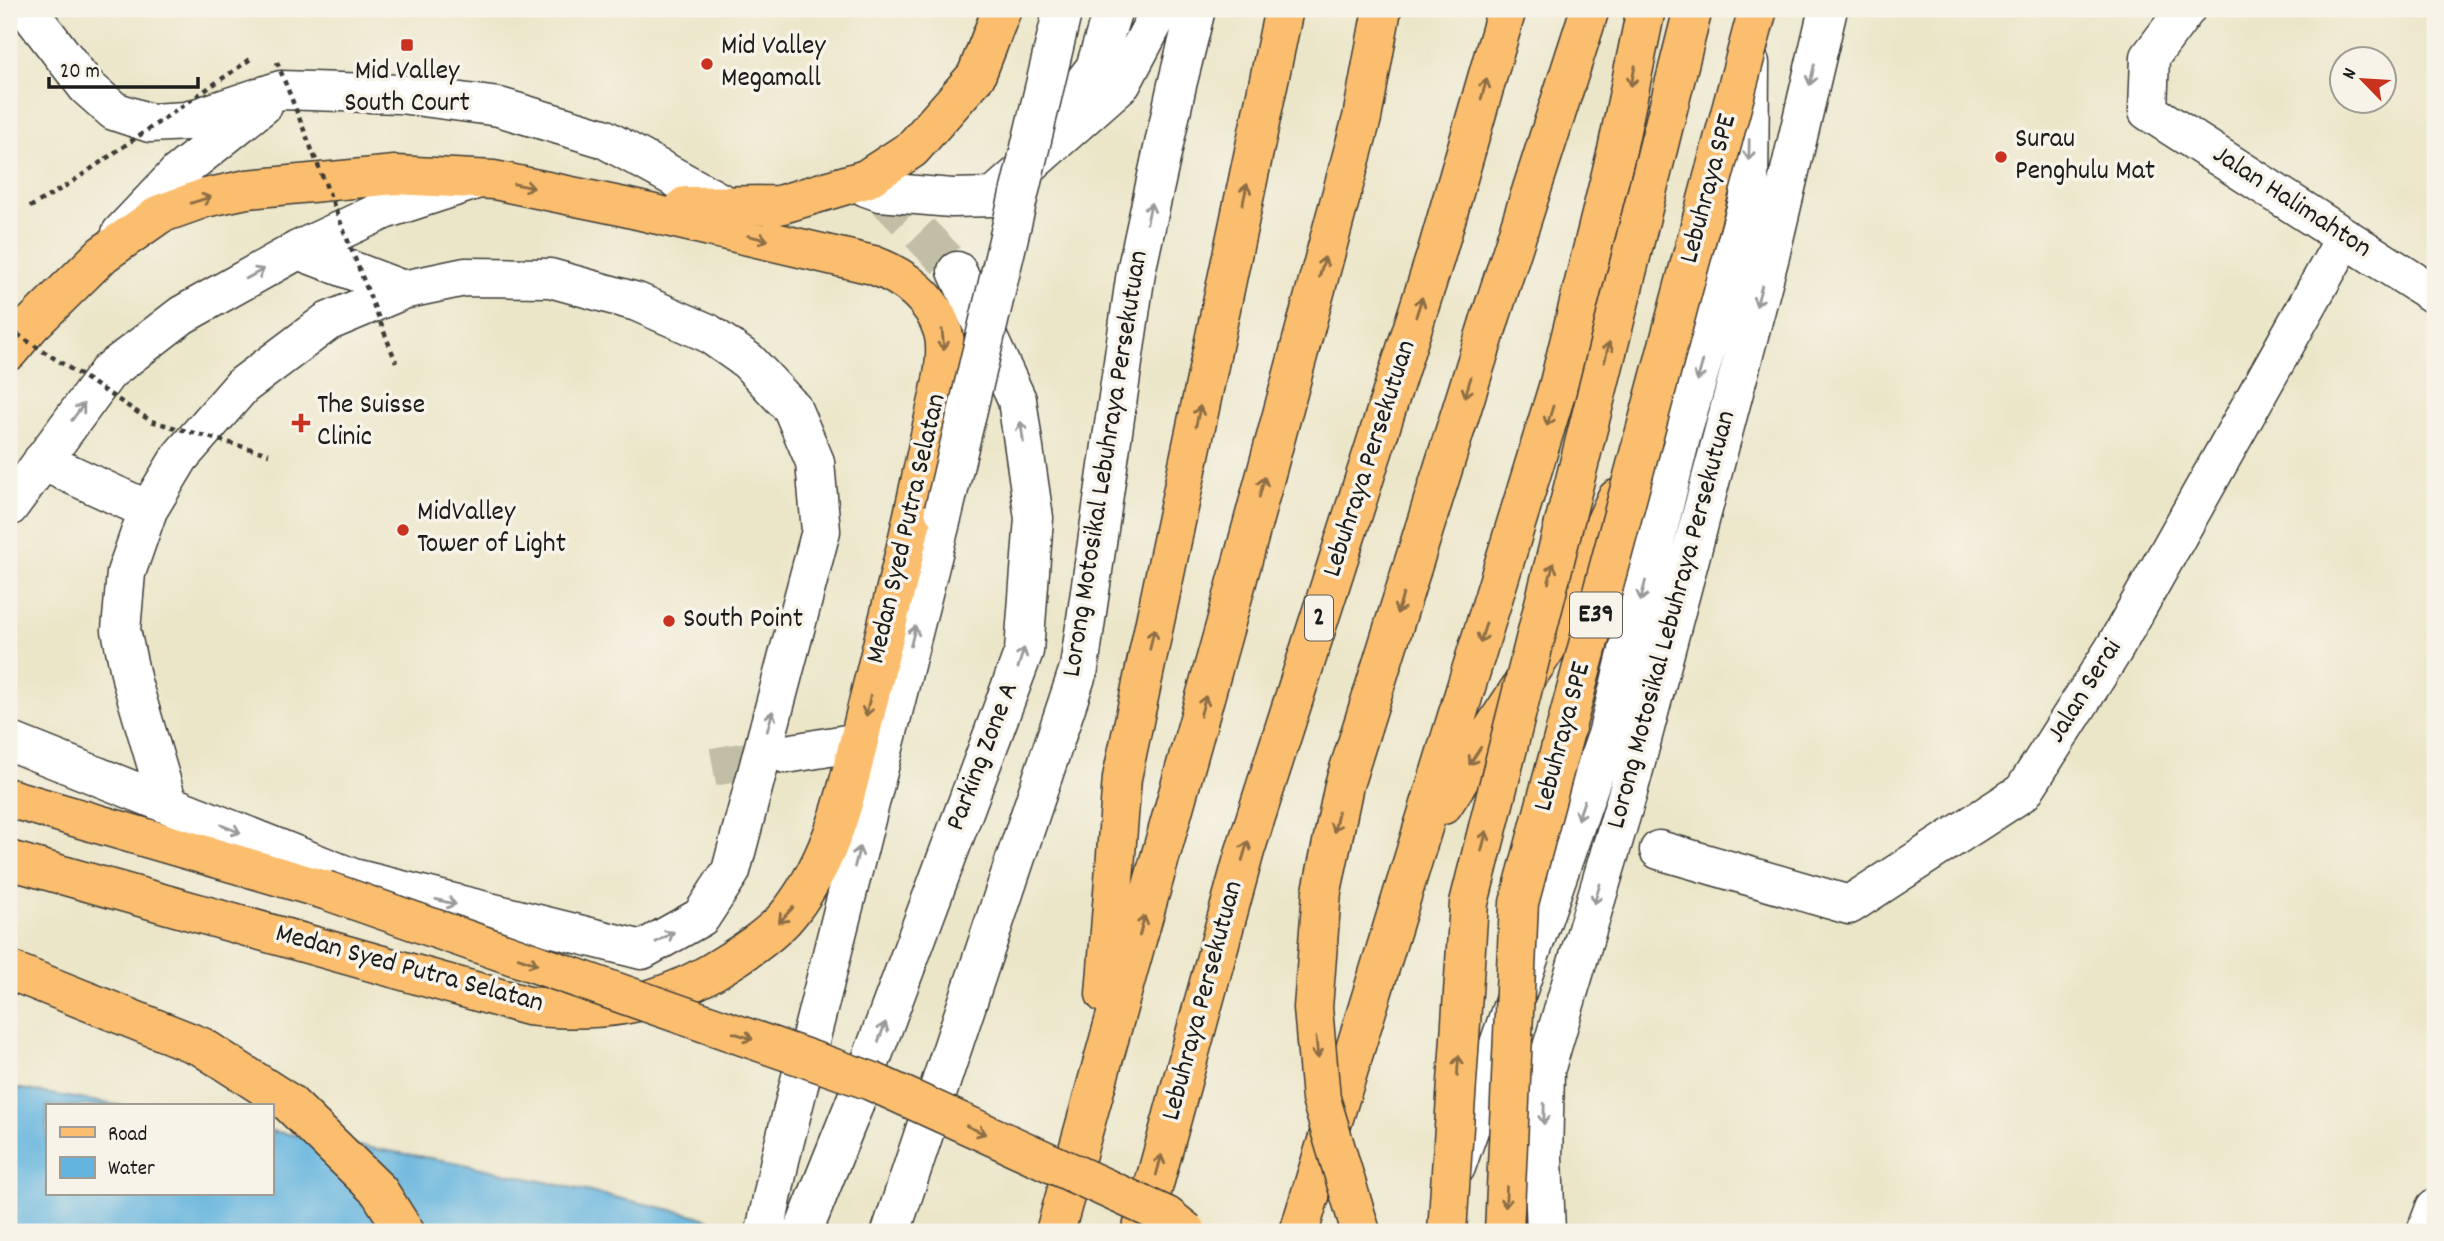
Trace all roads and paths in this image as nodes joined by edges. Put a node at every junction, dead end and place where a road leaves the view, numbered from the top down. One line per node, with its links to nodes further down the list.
1 (27, 9): 19 (street)
2 (1002, 9): 23 (main road)
3 (1063, 9): 51 (street, one-way to 3, bridge)
4 (1113, 9): 22 (street)
5 (1161, 9): 22 (street)
6 (1196, 9): 53 (street, Lorong Motosikal Lebuhraya Persekutuan, one-way to 6)
7 (1284, 9): 46 (main road, one-way to 7)
8 (1382, 9): 46 (main road, one-way to 8)
9 (1507, 9): 49 (main road, Lebuhraya Persekutuan / 2, one-way to 9)
10 (1590, 9): 56 (main road, one-way to 56, bridge)
11 (1646, 9): 42 (main road, one-way to 42)
12 (1692, 9): 58 (main road, Lebuhraya SPE / E39, one-way to 12, bridge)
13 (1741, 9): 42 (main road, one-way to 42)
14 (1751, 9): 57 (street, one-way to 57)
15 (1758, 9): 59 (main road, Lebuhraya SPE / E39, one-way to 59, bridge)
16 (1828, 9): 60 (street, Lorong Motosikal Lebuhraya Persekutuan, one-way to 60)
17 (2186, 9): 26 (street, Jalan Halimahton)
18 (252, 58): 25 (path, bridge)
19 (279, 76): 23 (street); 31 (street); 32 (path, bridge)
20 (478, 179): 24 (main road, Medan Syed Putra Selatan, one-way to 24); 27 (street); 31 (main road, Medan Syed Putra Selatan, one-way to 20)
21 (873, 190): 22 (street)
22 (993, 197)
23 (725, 205): 24 (main road)
24 (620, 206): 38 (main road, Medan Syed Putra Selatan, one-way to 38)
25 (30, 207)
26 (2345, 238): 30 (street, Jalan Halimahton); 43 (street, Jalan Serai)
27 (298, 250): 29 (street); 34 (street, one-way to 27)
28 (957, 271): 52 (street, Parking Zone A, one-way to 28)
29 (403, 290): 36 (street); 41 (street, one-way to 29)
30 (2435, 295)
31 (14, 335): 33 (path, bridge)
32 (396, 362)
33 (269, 454)
34 (42, 461): 35 (street); 36 (street)
35 (9, 507)
36 (148, 510): 41 (street)
37 (9, 741): 41 (street)
38 (859, 742): 39 (street); 44 (main road, Medan Syed Putra Selatan, one-way to 44)
39 (786, 754)
40 (9, 798): 55 (main road, one-way to 55, bridge)
41 (168, 804)
42 (1419, 842): 48 (main road)
43 (1658, 850)
44 (9, 860)
45 (9, 970): 50 (main road)
46 (1098, 1086): 54 (main road)
47 (2435, 1208): 61 (street)
48 (1301, 1228)
49 (1141, 1231)
50 (405, 1232)
51 (765, 1232)
52 (803, 1232)
53 (891, 1232)
54 (1055, 1232)
55 (1187, 1232)
56 (1361, 1232)
57 (1434, 1232)
58 (1447, 1232)
59 (1504, 1232)
60 (1546, 1232)
61 (2426, 1232)

